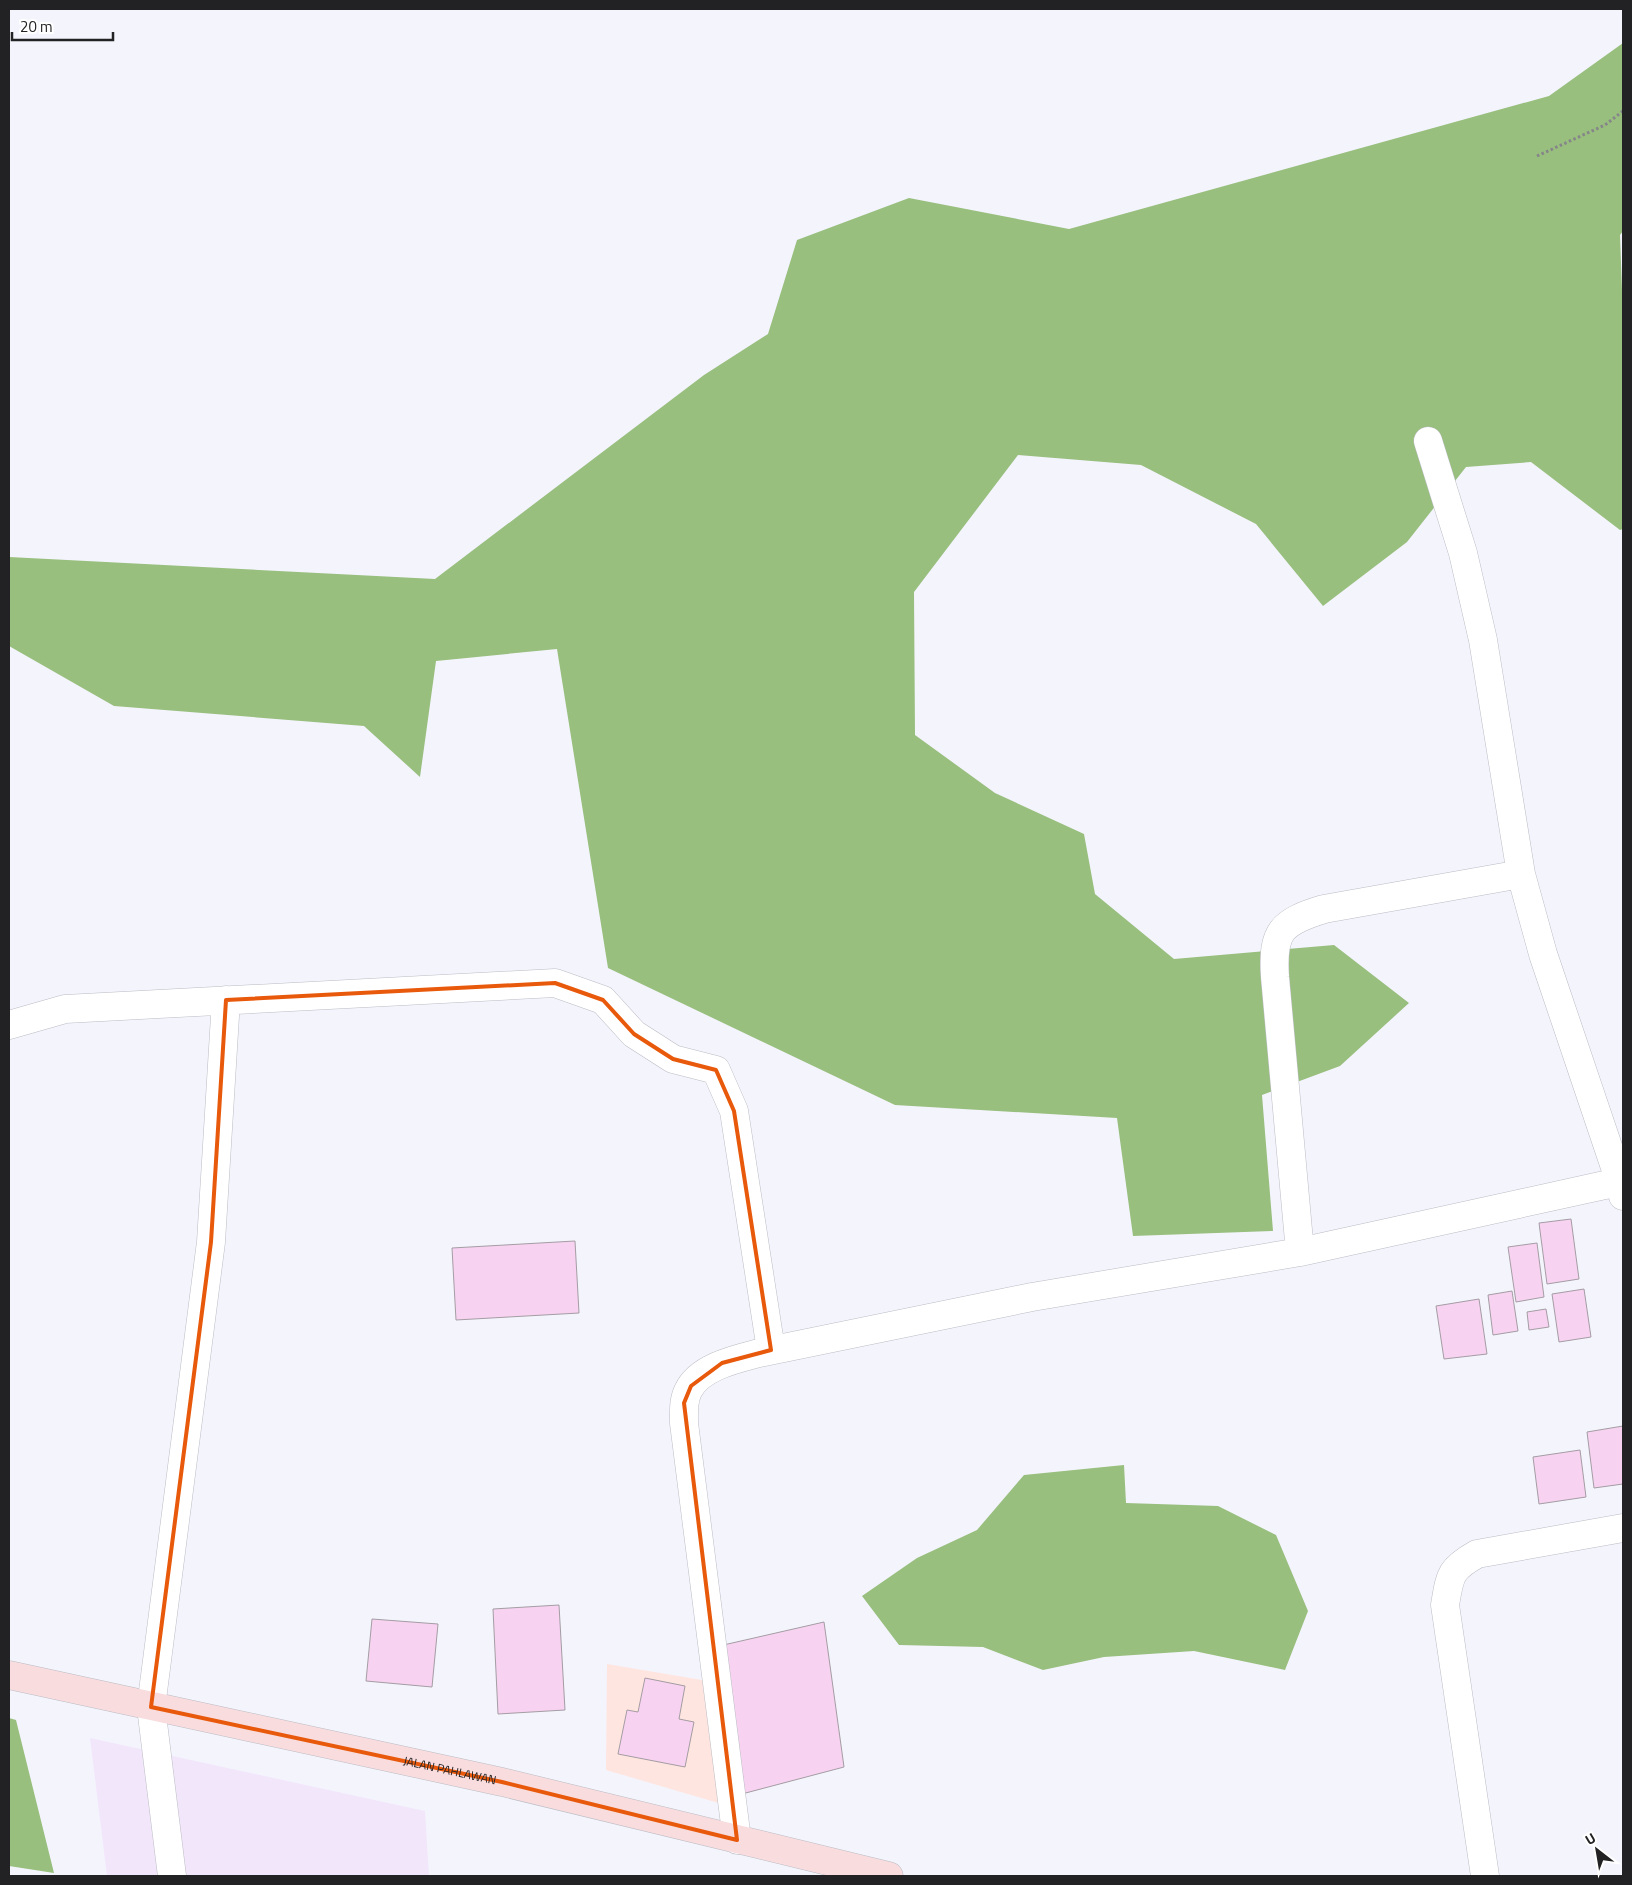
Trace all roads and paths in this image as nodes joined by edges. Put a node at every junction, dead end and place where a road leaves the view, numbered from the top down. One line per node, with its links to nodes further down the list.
1 (1623, 110): 2 (path)
2 (1537, 156)
3 (1428, 441): 4 (street)
4 (1521, 874): 7 (street); 8 (street)
5 (226, 1000): 6 (street); 9 (street); 12 (street)
6 (9, 1025)
7 (1622, 1186): 8 (street)
8 (1300, 1252): 9 (street)
9 (772, 1350): 13 (street)
10 (1623, 1528): 16 (street)
11 (9, 1675): 12 (main road, JALAN PAHLAWAN)
12 (151, 1707): 13 (main road, JALAN PAHLAWAN); 14 (street)
13 (737, 1840): 15 (main road, JALAN PAHLAWAN)
14 (172, 1876)
15 (889, 1876)
16 (1484, 1876)

